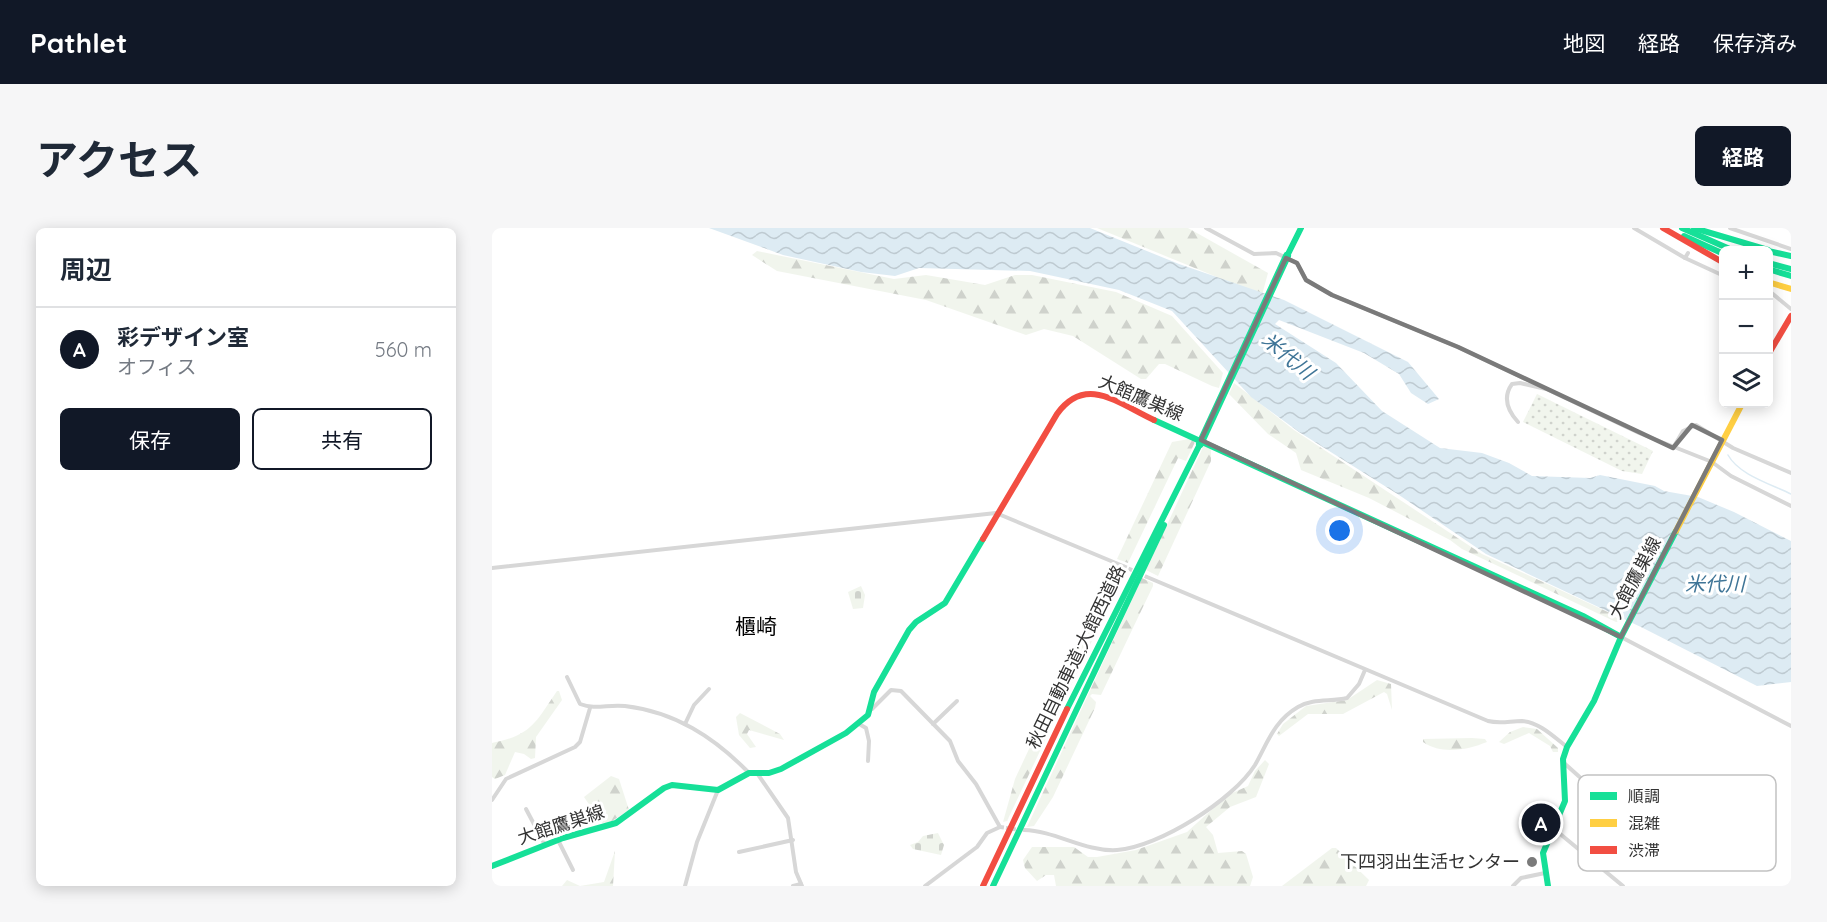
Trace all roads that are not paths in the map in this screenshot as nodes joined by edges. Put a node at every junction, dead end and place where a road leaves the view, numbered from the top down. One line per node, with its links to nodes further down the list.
1 (1206, 228): 29 (street)
2 (1301, 228): 33 (main road, 秋田自動車道;大館西道路, bridge)
3 (1634, 228): 16 (street)
4 (1663, 228): 17 (main road)
5 (1669, 228): 13 (main road)
6 (1682, 228): 9 (main road)
7 (1694, 228): 10 (main road)
8 (1730, 228): 11 (street)
9 (1723, 246)
10 (1755, 246)
11 (1791, 249)
12 (1773, 251): 15 (main road)
13 (1719, 252)
14 (1688, 253): 16 (street)
15 (1791, 256)
16 (1685, 258): 21 (street)
17 (1719, 260)
18 (1773, 264): 19 (main road)
19 (1791, 269)
20 (1773, 271): 22 (main road)
21 (1719, 274)
22 (1791, 276)
23 (1773, 284): 24 (main road)
24 (1791, 289)
25 (1773, 294): 26 (street)
26 (1791, 309)
27 (1791, 316): 28 (main road)
28 (1769, 354)
29 (1549, 390): 31 (street); 34 (street)
30 (1740, 408): 32 (main road, 大館鷹巣線)
31 (1518, 422)
32 (1722, 440): 34 (street); 35 (main road, 大館鷹巣線); 36 (street)
33 (1200, 444): 76 (main road, 秋田自動車道;大館西道路); 77 (main road, 秋田自動車道;大館西道路)
34 (1673, 448): 35 (street)
35 (1712, 462): 37 (street); 42 (main road, 大館鷹巣線)
36 (1791, 472)
37 (1791, 506)
38 (996, 513): 39 (street); 40 (street); 42 (main road, 大館鷹巣線); 48 (main road, 大館鷹巣線)
39 (1123, 566)
40 (492, 568)
41 (1147, 577): 43 (street)
42 (1623, 633): 52 (street); 53 (main road)
43 (1365, 670): 53 (street); 62 (street)
44 (567, 677): 47 (street)
45 (709, 689): 49 (street)
46 (957, 700): 51 (street)
47 (590, 708): 49 (street); 59 (street)
48 (872, 709): 50 (main road, 大館鷹巣線); 51 (street)
49 (685, 724): 56 (street)
50 (859, 724): 54 (street); 56 (main road, 大館鷹巣線)
51 (933, 724): 75 (street)
52 (1791, 726)
53 (1567, 747): 55 (main road)
54 (868, 761)
55 (1563, 762): 57 (street); 61 (main road)
56 (753, 773): 58 (main road, 大館鷹巣線); 64 (street)
57 (1578, 776)
58 (718, 790): 63 (main road, 大館鷹巣線); 73 (street)
59 (492, 800)
60 (526, 809): 65 (street)
61 (1553, 828): 66 (street); 71 (main road)
62 (1024, 830)
63 (558, 840): 65 (main road, 大館鷹巣線); 69 (street)
64 (793, 840): 67 (street); 72 (street)
65 (545, 845): 68 (main road, 大館鷹巣線)
66 (1578, 849)
67 (739, 852)
68 (492, 866)
69 (573, 870)
70 (1605, 871): 80 (street)
71 (1545, 873): 78 (street); 79 (main road)
72 (801, 885): 74 (street)
73 (685, 886)
74 (793, 886)
75 (925, 886)
76 (983, 886)
77 (993, 886)
78 (1513, 886)
79 (1548, 886)
80 (1623, 886)

